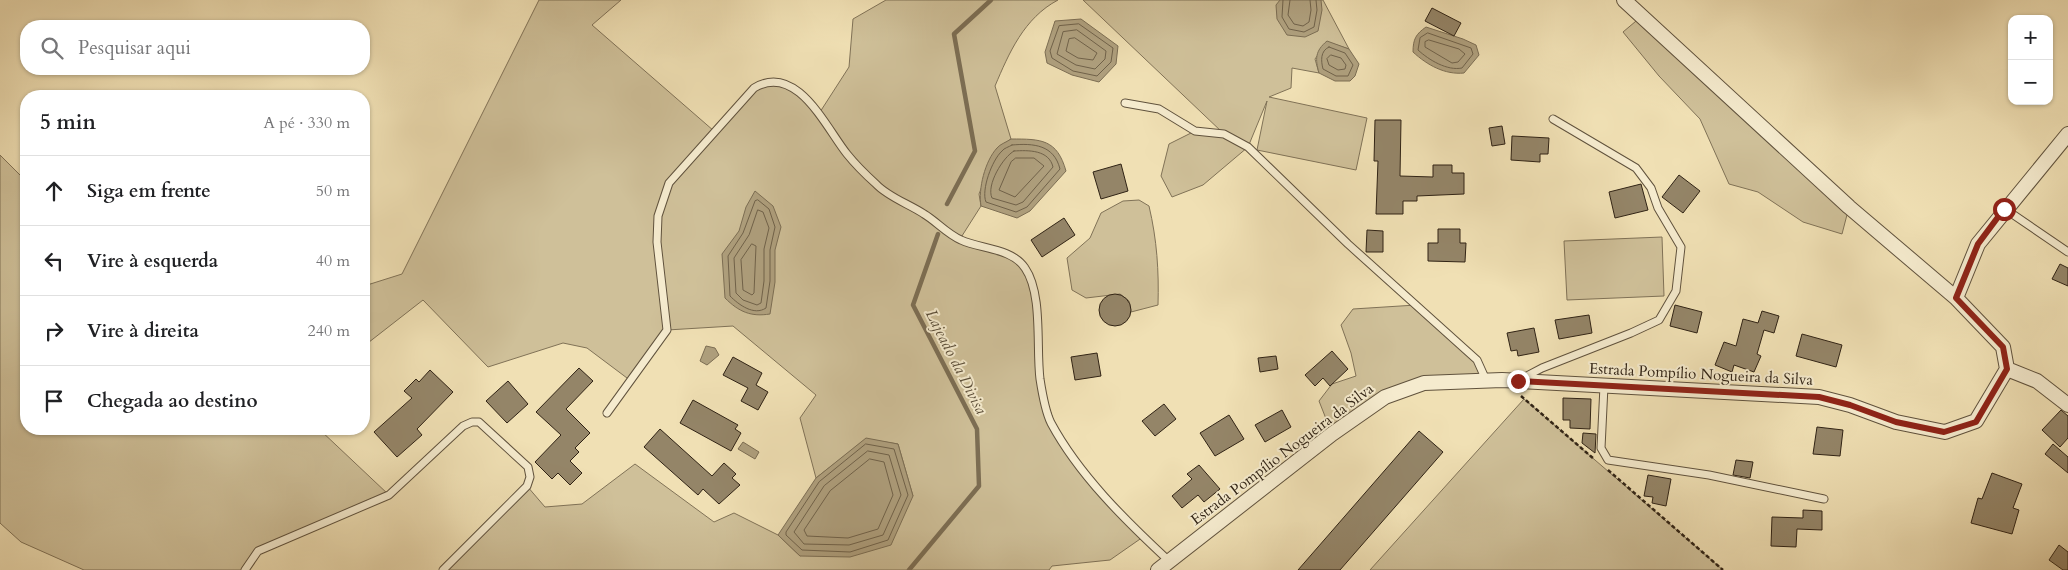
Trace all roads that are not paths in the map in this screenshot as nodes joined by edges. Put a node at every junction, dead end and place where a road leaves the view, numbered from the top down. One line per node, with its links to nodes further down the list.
1 (1624, 0): 7 (street)
2 (1125, 102): 9 (lane)
3 (1553, 119): 10 (lane)
4 (2068, 134): 5 (street)
5 (2004, 209): 6 (lane); 7 (street)
6 (2068, 252)
7 (1956, 298): 8 (street)
8 (2007, 369): 11 (street, Estrada Pompílio Nogueira da Silva); 12 (street)
9 (1486, 380): 10 (street, Estrada Pompílio Nogueira da Silva); 15 (street, Estrada Pompílio Nogueira da Silva)
10 (1518, 381): 11 (street, Estrada Pompílio Nogueira da Silva)
11 (1604, 386): 14 (lane)
12 (2068, 405)
13 (607, 413): 15 (lane)
14 (1824, 499)
15 (1163, 565)
16 (245, 570): 17 (lane)
17 (443, 570)

